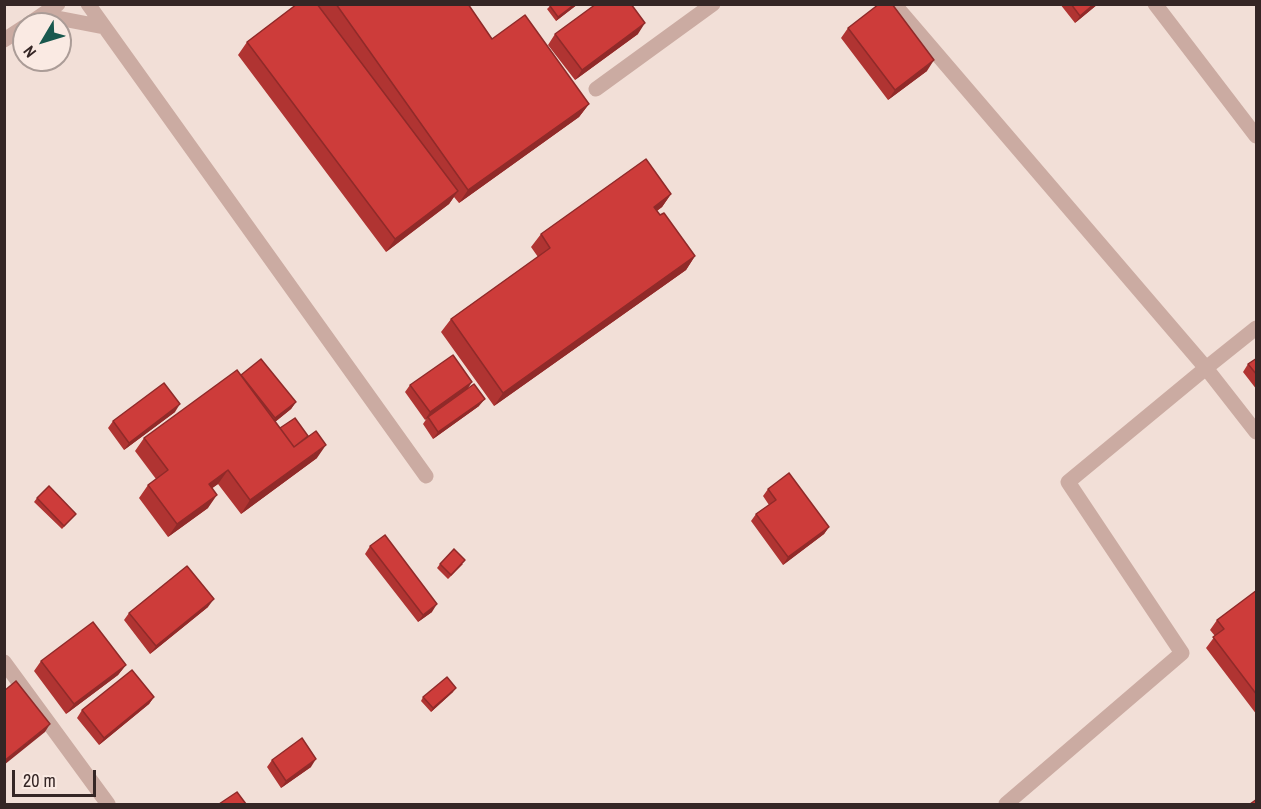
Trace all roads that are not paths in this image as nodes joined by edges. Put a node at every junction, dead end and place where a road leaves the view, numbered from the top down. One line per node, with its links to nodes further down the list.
1 (88, 4): 6 (street)
2 (713, 4): 7 (street)
3 (894, 4): 10 (street)
4 (1155, 4): 8 (street)
5 (72, 21): 6 (street)
6 (104, 27): 12 (street)
7 (596, 89)
8 (1257, 136)
9 (1257, 328): 10 (street)
10 (1206, 368): 11 (street); 15 (street)
11 (1257, 432)
12 (426, 476)
13 (4, 663): 14 (street)
14 (108, 804)
15 (1006, 804)

